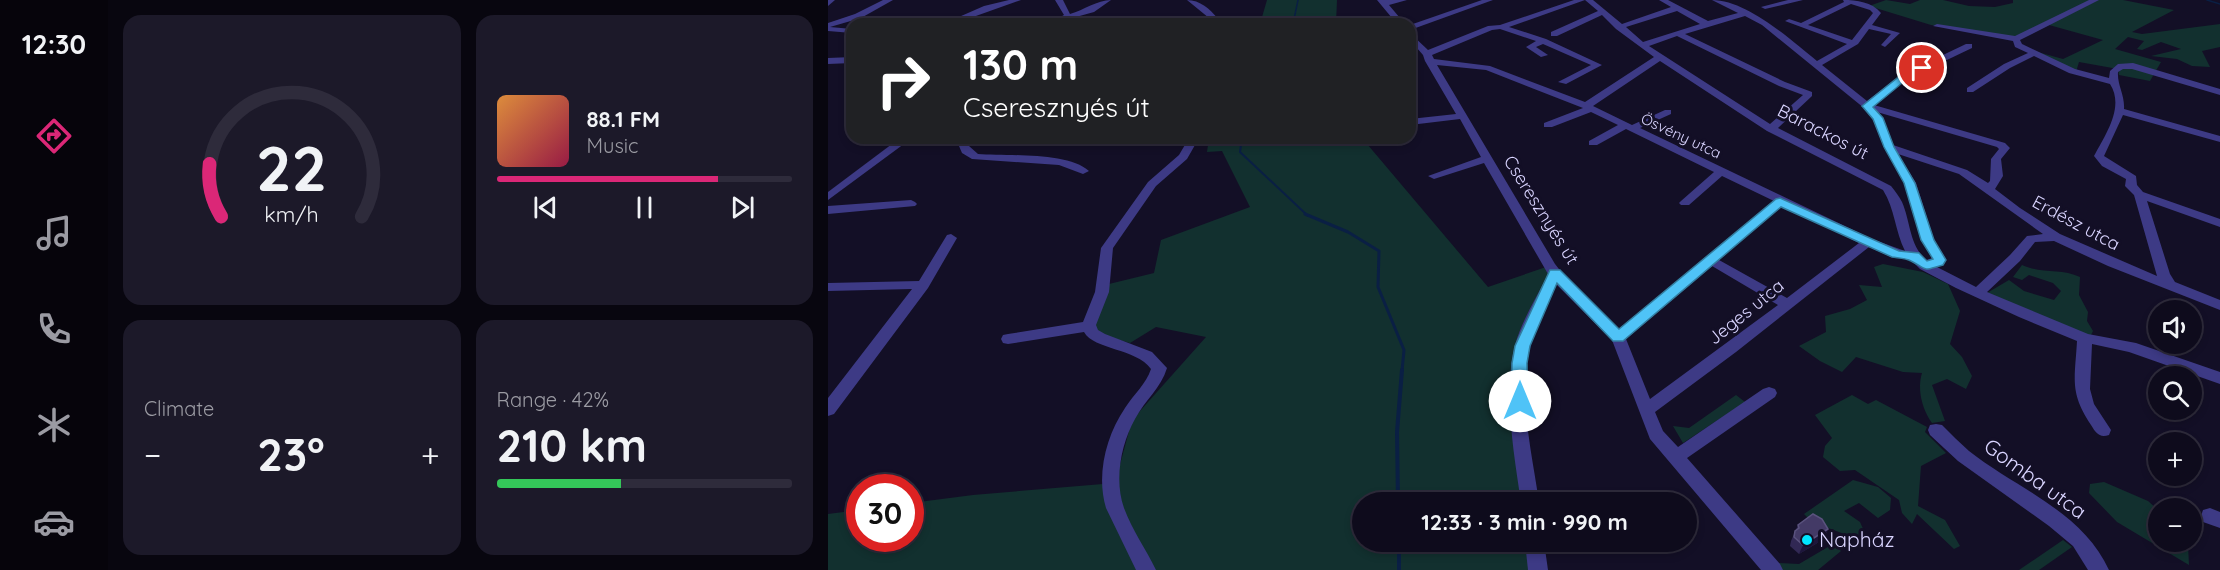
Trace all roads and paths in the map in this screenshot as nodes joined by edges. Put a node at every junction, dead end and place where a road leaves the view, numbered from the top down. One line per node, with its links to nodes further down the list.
1 (831, 0): 19 (street)
2 (889, 0): 25 (street)
3 (1017, 0): 26 (street)
4 (1059, 0): 24 (street)
5 (1107, 0): 24 (street)
6 (1191, 0): 29 (street)
7 (1403, 0): 18 (street)
8 (1489, 0): 35 (street)
9 (1581, 0): 39 (street)
10 (1589, 0): 11 (street); 22 (street, Barackos út)
11 (1604, 0)
12 (1663, 0): 21 (street)
13 (1716, 0): 23 (street)
14 (1756, 0): 20 (street)
15 (1799, 0): 20 (street)
16 (1847, 0): 34 (street); 36 (street)
17 (2095, 0): 44 (street)
18 (1382, 2): 30 (street)
19 (828, 4)
20 (1765, 7): 23 (street)
21 (1677, 8): 33 (street); 40 (street)
22 (1602, 12): 40 (street, Barackos út); 43 (street)
23 (1749, 15): 33 (street); 57 (street)
24 (1068, 16): 27 (street); 28 (street)
25 (853, 18)
26 (961, 18)
27 (1064, 18)
28 (1074, 18)
29 (1213, 18)
30 (1396, 18)
31 (846, 20): 38 (street)
32 (1789, 21): 34 (street)
33 (1707, 24): 42 (street)
34 (1802, 25): 47 (street)
35 (1416, 26)
36 (1866, 26): 47 (street); 49 (street)
37 (1937, 26): 44 (street)
38 (828, 27): 41 (street)
39 (1501, 27): 45 (street); 54 (street)
40 (1619, 27): 48 (street, Barackos út)
41 (846, 30)
42 (1677, 33): 48 (street); 70 (street)
43 (1554, 34)
44 (2016, 39): 51 (street)
45 (1543, 41): 52 (street); 58 (street)
46 (1416, 43): 54 (street, Cseresznyés út)
47 (1853, 44): 57 (street)
48 (1642, 45): 53 (street, Barackos út)
49 (1885, 45)
50 (1969, 46): 62 (street)
51 (2034, 53): 59 (street); 60 (street)
52 (1544, 55)
53 (1660, 57): 63 (street); 70 (street, Barackos út)
54 (1428, 58): 63 (street, Ösvény utca); 66 (street, Cseresznyés út)
55 (846, 60): 56 (street)
56 (828, 61)
57 (1816, 65): 62 (street)
58 (1563, 82)
59 (2113, 82): 61 (street); 64 (street)
60 (1970, 90)
61 (2220, 92)
62 (1867, 106): 76 (street); 81 (street)
63 (1589, 107): 68 (street); 69 (street, Ösvény utca)
64 (2121, 111): 71 (street); 82 (street)
65 (1668, 112): 69 (street)
66 (1461, 116): 67 (street); 77 (street, Cseresznyés út)
67 (1416, 121)
68 (1548, 125)
69 (1628, 127): 72 (street); 79 (street, Ösvény utca)
70 (1771, 129): 92 (street, Barackos út)
71 (2220, 139)
72 (1593, 143)
73 (899, 144): 83 (street)
74 (966, 144): 78 (street)
75 (1191, 144): 102 (street)
76 (1889, 147): 81 (street, Erdész utca); 94 (street)
77 (1486, 159): 80 (street); 95 (street, Cseresznyés út)
78 (1083, 171)
79 (1721, 171): 84 (street, Ösvény utca); 85 (street)
80 (1434, 176)
81 (1988, 189): 89 (street, Erdész utca)
82 (2139, 194): 88 (street); 96 (street)
83 (828, 197)
84 (1780, 202): 91 (street, Ösvény utca); 93 (street)
85 (1685, 203)
86 (911, 204): 87 (street)
87 (828, 210)
88 (2220, 223)
89 (2056, 237): 96 (street, Erdész utca); 99 (street)
90 (951, 238): 97 (street)
91 (1868, 242): 92 (street, Ösvény utca); 100 (street, Jeges utca)
92 (1914, 256): 94 (street, Barackos út)
93 (1710, 260): 100 (street); 103 (street)
94 (1925, 266): 99 (street, Barackos út)
95 (1555, 273): 103 (street, Cseresznyés út); 113 (street)
96 (2169, 284): 101 (street, Erdész utca)
97 (923, 285): 98 (street); 109 (street)
98 (828, 287)
99 (1978, 293): 104 (street, Barackos út)
100 (1787, 304): 108 (street, Jeges utca)
101 (2220, 305)
102 (1090, 326): 105 (street); 115 (street)
103 (1618, 338): 108 (street, Cseresznyés út)
104 (2085, 338): 106 (street, Barackos út); 111 (street)
105 (1008, 339)
106 (2220, 378)
107 (1769, 393): 112 (street)
108 (1647, 409): 112 (street, Cseresznyés út)
109 (828, 410)
110 (1936, 430): 118 (street, Gomba utca)
111 (2103, 430)
112 (1675, 458): 117 (street, Cseresznyés út)
113 (1529, 492)
114 (1536, 552): 116 (street)
115 (1146, 570)
116 (1538, 570)
117 (1773, 570)
118 (2099, 570)

